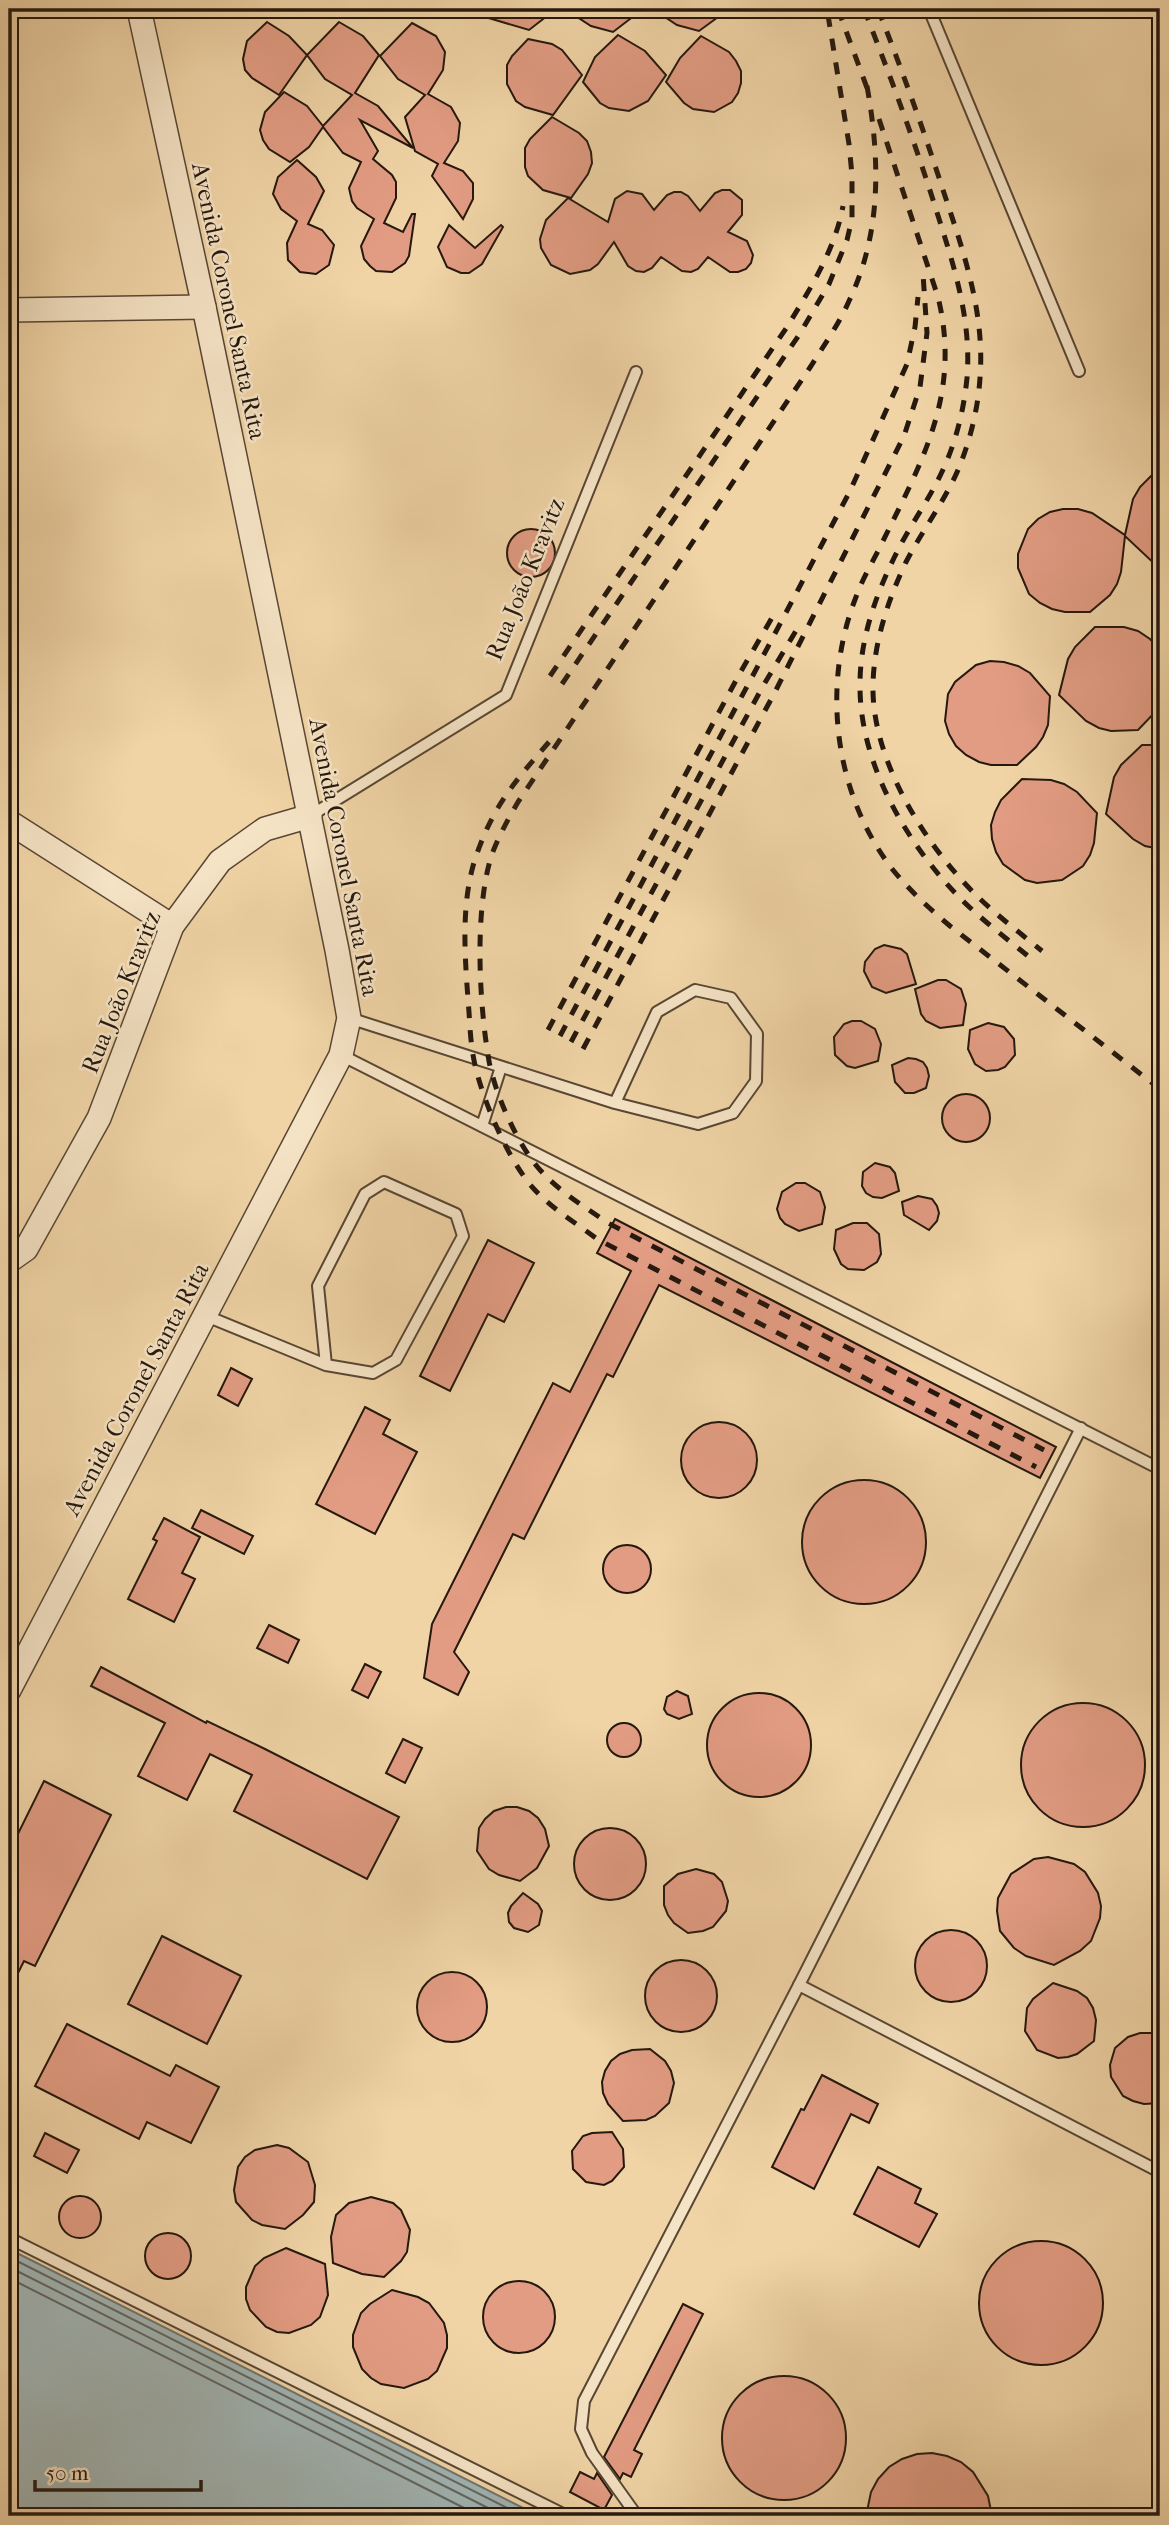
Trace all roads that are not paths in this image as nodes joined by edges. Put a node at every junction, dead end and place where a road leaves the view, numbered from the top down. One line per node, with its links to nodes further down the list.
1 (139, 9): 3 (street, Avenida Coronel Santa Rita)
2 (929, 9): 6 (lane)
3 (204, 307): 4 (street); 7 (street, Avenida Coronel Santa Rita)
4 (9, 310)
5 (636, 372): 7 (lane, Rua João Kravitz)
6 (1080, 372)
7 (310, 816): 9 (street, Rua João Kravitz); 10 (street, Avenida Coronel Santa Rita)
8 (9, 822): 9 (street)
9 (172, 926): 15 (street, Rua João Kravitz)
10 (349, 1018): 11 (street, Avenida Coronel Santa Rita); 12 (lane)
11 (341, 1055): 14 (lane); 16 (street, Avenida Coronel Santa Rita)
12 (501, 1067): 13 (lane); 14 (lane)
13 (615, 1103): 13 (lane)
14 (482, 1126): 18 (lane)
15 (9, 1261)
16 (204, 1315): 17 (lane); 20 (street, Avenida Coronel Santa Rita)
17 (326, 1365): 17 (lane)
18 (1081, 1428): 19 (lane); 21 (lane)
19 (1160, 1469)
20 (9, 1690)
21 (799, 1985): 22 (lane); 25 (lane)
22 (1160, 2172)
23 (9, 2238): 24 (lane)
24 (567, 2516)
25 (637, 2516)

